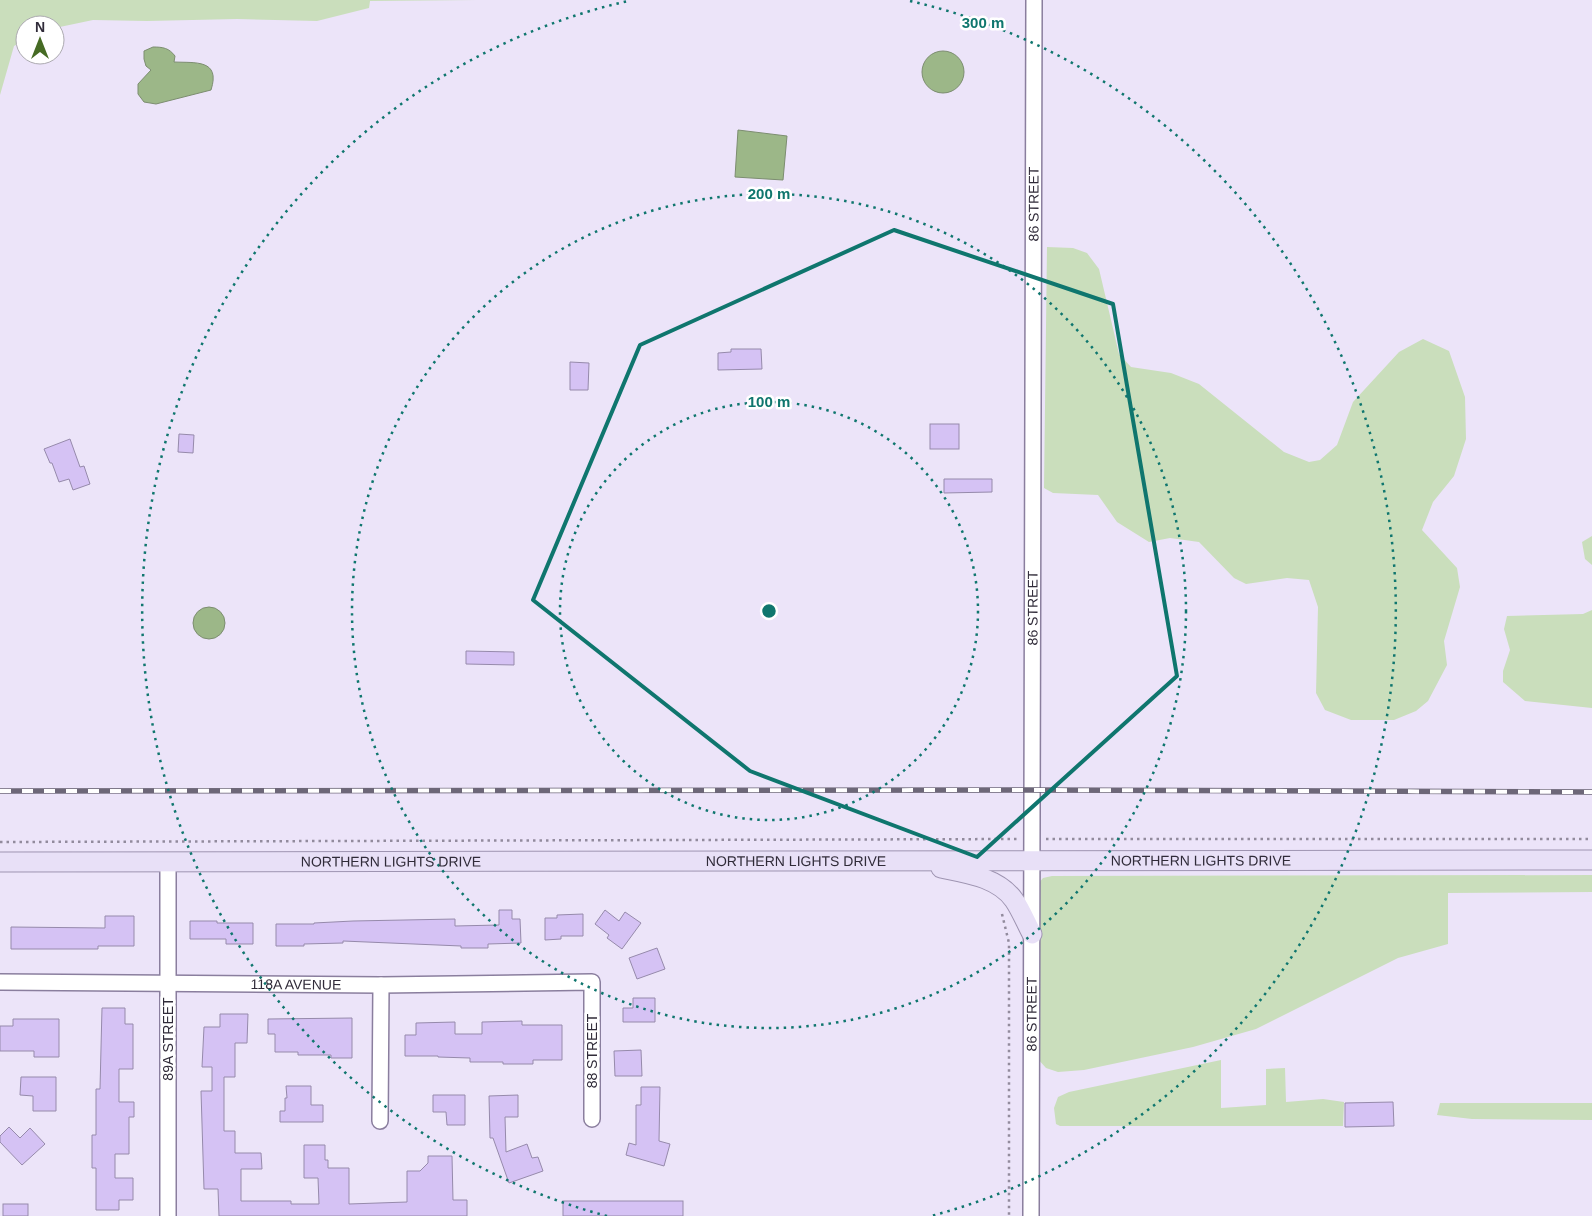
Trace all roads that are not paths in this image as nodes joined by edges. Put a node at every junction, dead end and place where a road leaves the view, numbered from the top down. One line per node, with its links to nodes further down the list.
1 (1034, 0): 3 (street, 86 STREET)
2 (908, 860): 3 (main road, NORTHERN LIGHTS DRIVE); 5 (main road, NORTHERN LIGHTS DRIVE); 7 (main road)
3 (1031, 860): 4 (main road, NORTHERN LIGHTS DRIVE); 7 (street, 86 STREET)
4 (1592, 860)
5 (168, 861): 6 (main road, NORTHERN LIGHTS DRIVE); 9 (street, 89A STREET)
6 (0, 862)
7 (1032, 934): 15 (street, 86 STREET)
8 (0, 982): 9 (street, 118A AVENUE)
9 (168, 982): 11 (street, 118A AVENUE); 14 (street, 89A STREET)
10 (592, 982): 11 (street, 118A AVENUE); 12 (street, 88 STREET)
11 (380, 985): 13 (street)
12 (592, 1119)
13 (380, 1121)
14 (168, 1216)
15 (1031, 1216)

